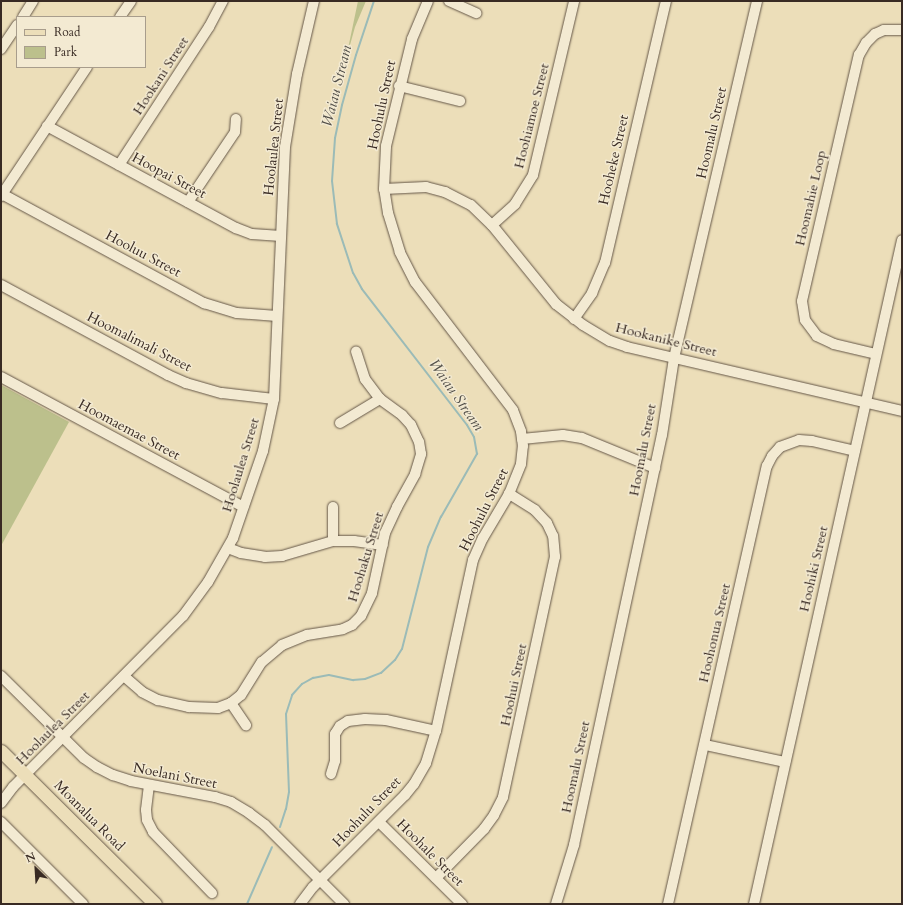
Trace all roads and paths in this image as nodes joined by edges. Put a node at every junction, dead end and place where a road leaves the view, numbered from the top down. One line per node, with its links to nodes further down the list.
1 (33, 1): 11 (street)
2 (131, 1): 12 (street)
3 (223, 1): 21 (street, Hookani Street)
4 (314, 1): 26 (street, Hoolaulea Street)
5 (428, 1): 17 (street, Hoohulu Street)
6 (449, 1): 10 (street)
7 (574, 1): 25 (street, Hoohiamoe Street)
8 (666, 1): 30 (street, Hooheke Street)
9 (757, 1): 33 (street, Hoomalu Street)
10 (476, 13)
11 (23, 16)
12 (121, 16)
13 (16, 26): 15 (street)
14 (902, 30): 32 (street, Hoomahie Loop)
15 (1, 49)
16 (86, 68): 20 (street)
17 (399, 86): 18 (street); 22 (street, Hoohulu Street)
18 (460, 101)
19 (236, 119): 24 (street)
20 (47, 126): 21 (street, Hoopai Street); 23 (street)
21 (119, 165): 24 (street, Hoopai Street)
22 (384, 189): 25 (street, Hookanike Street); 40 (street, Hoohulu Street)
23 (2, 195): 29 (street, Hooluu Street)
24 (188, 202): 26 (street, Hoopai Street)
25 (492, 225): 30 (street, Hookanike Street)
26 (281, 236): 29 (street, Hoolaulea Street)
27 (902, 240): 32 (street, Hoohiki Street)
28 (1, 285): 35 (street, Hoomalimali Street)
29 (278, 316): 35 (street, Hoolaulea Street)
30 (574, 319): 33 (street, Hookanike Street)
31 (356, 351): 36 (street, Hoohaku Street)
32 (876, 354): 37 (street, Hoohiki Street)
33 (674, 358): 37 (street, Hookanike Street); 42 (street, Hoomalu Street)
34 (1, 377): 44 (street, Hoomaemae Street)
35 (274, 399): 44 (street, Hoolaulea Street)
36 (380, 399): 39 (street); 47 (street, Hoohaku Street)
37 (866, 402): 38 (street, Hookanike Street); 41 (street, Hoohiki Street)
38 (902, 411)
39 (340, 423)
40 (522, 439): 42 (street); 43 (street, Hoohulu Street)
41 (855, 451): 55 (street, Hoohonua Street); 57 (street, Hoohiki Street)
42 (655, 468): 72 (street, Hoomalu Street)
43 (509, 494): 53 (street, Hoohulu Street); 64 (street, Hoohui Street)
44 (243, 507): 48 (street, Hoolaulea Street)
45 (333, 507): 46 (street)
46 (333, 541): 47 (street); 48 (street)
47 (383, 545): 51 (street, Hoohaku Street)
48 (228, 548): 50 (street, Hoolaulea Street)
49 (1, 676): 54 (street, Noelani Street)
50 (125, 677): 51 (street, Hoohaku Street); 54 (street, Hoolaulea Street)
51 (232, 703): 52 (street)
52 (246, 725)
53 (436, 731): 58 (street); 63 (street, Hoohulu Street)
54 (63, 738): 59 (street, Hoolaulea Street); 60 (street, Noelani Street)
55 (704, 745): 57 (street); 73 (street, Hoohonua Street)
56 (1, 751): 59 (main road, Moanalua Road)
57 (785, 762): 74 (street, Hoohiki Street)
58 (331, 774)
59 (26, 775): 61 (street, Hoolaulea Street); 68 (main road, Moanalua Road)
60 (149, 785): 65 (street, Noelani Street); 66 (street)
61 (1, 803)
62 (1, 822): 67 (street)
63 (379, 822): 64 (street, Hoohale Street); 65 (street, Hoohulu Street)
64 (436, 878): 71 (street, Hoohale Street)
65 (320, 880): 69 (street, Hoohulu Street); 70 (street, Noelani Street)
66 (212, 893)
67 (81, 903)
68 (155, 904)
69 (300, 904)
70 (344, 904)
71 (462, 904)
72 (556, 904)
73 (668, 904)
74 (754, 904)

